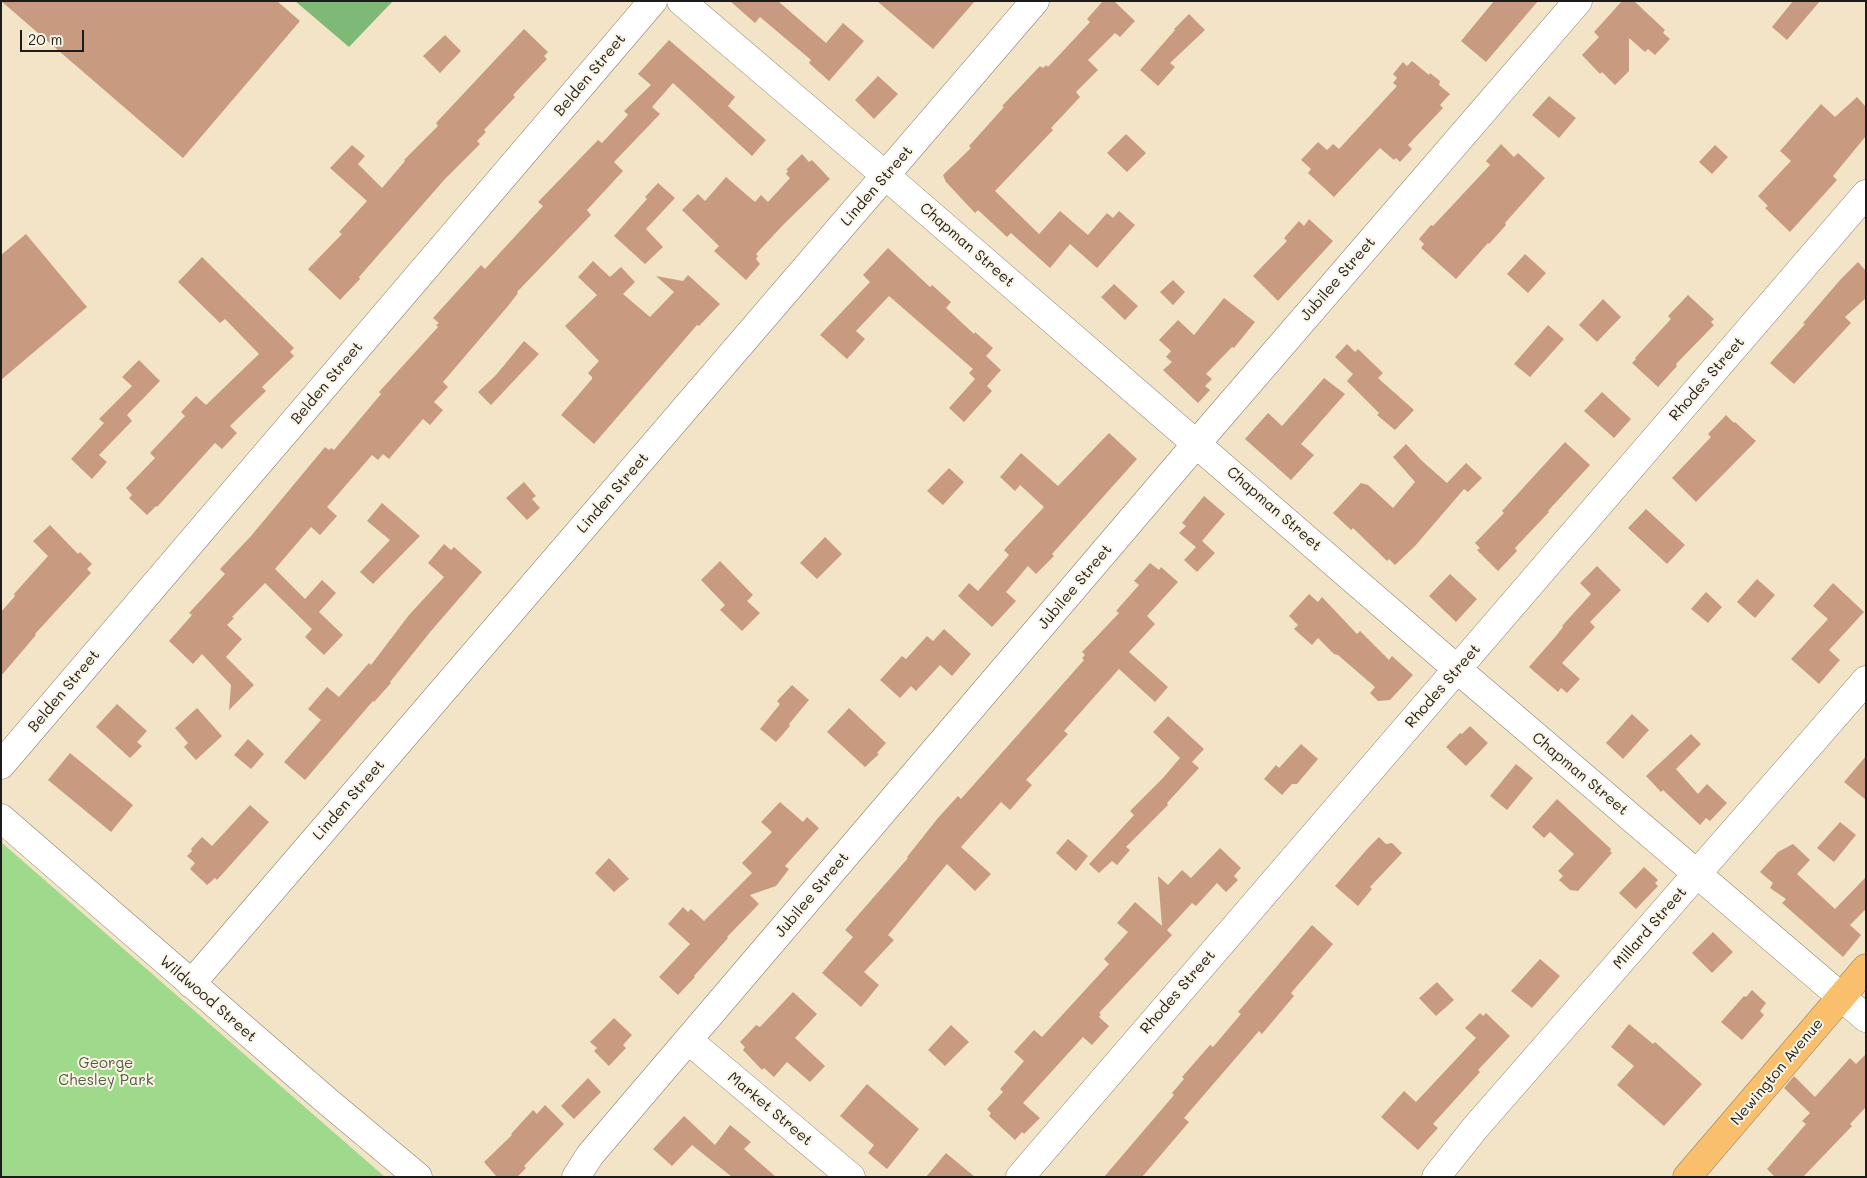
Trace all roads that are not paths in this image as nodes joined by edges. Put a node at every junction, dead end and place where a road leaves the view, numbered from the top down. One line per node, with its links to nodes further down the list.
1 (653, 1): 10 (street, Belden Street)
2 (681, 1): 5 (street, Chapman Street)
3 (1035, 1): 5 (street, Linden Street)
4 (1578, 1): 7 (street, Jubilee Street)
5 (886, 176): 7 (street, Chapman Street); 14 (street, Linden Street)
6 (1866, 194): 8 (street, Rhodes Street)
7 (1197, 443): 8 (street, Chapman Street); 17 (street, Jubilee Street)
8 (1457, 669): 12 (street, Chapman Street); 21 (street, Rhodes Street)
9 (1866, 680): 12 (street, Millard Street)
10 (1, 765)
11 (1, 818): 14 (street, Wildwood Street)
12 (1698, 874): 15 (street, Chapman Street); 22 (street, Millard Street)
13 (1866, 968): 15 (main road, Newington Avenue)
14 (191, 984): 18 (street, Wildwood Street)
15 (1841, 997): 16 (street, Chapman Street); 23 (main road, Newington Avenue)
16 (1866, 1018)
17 (688, 1040): 19 (street, Jubilee Street); 20 (street, Market Street)
18 (418, 1177)
19 (576, 1177)
20 (851, 1177)
21 (1020, 1177)
22 (1436, 1177)
23 (1687, 1177)

